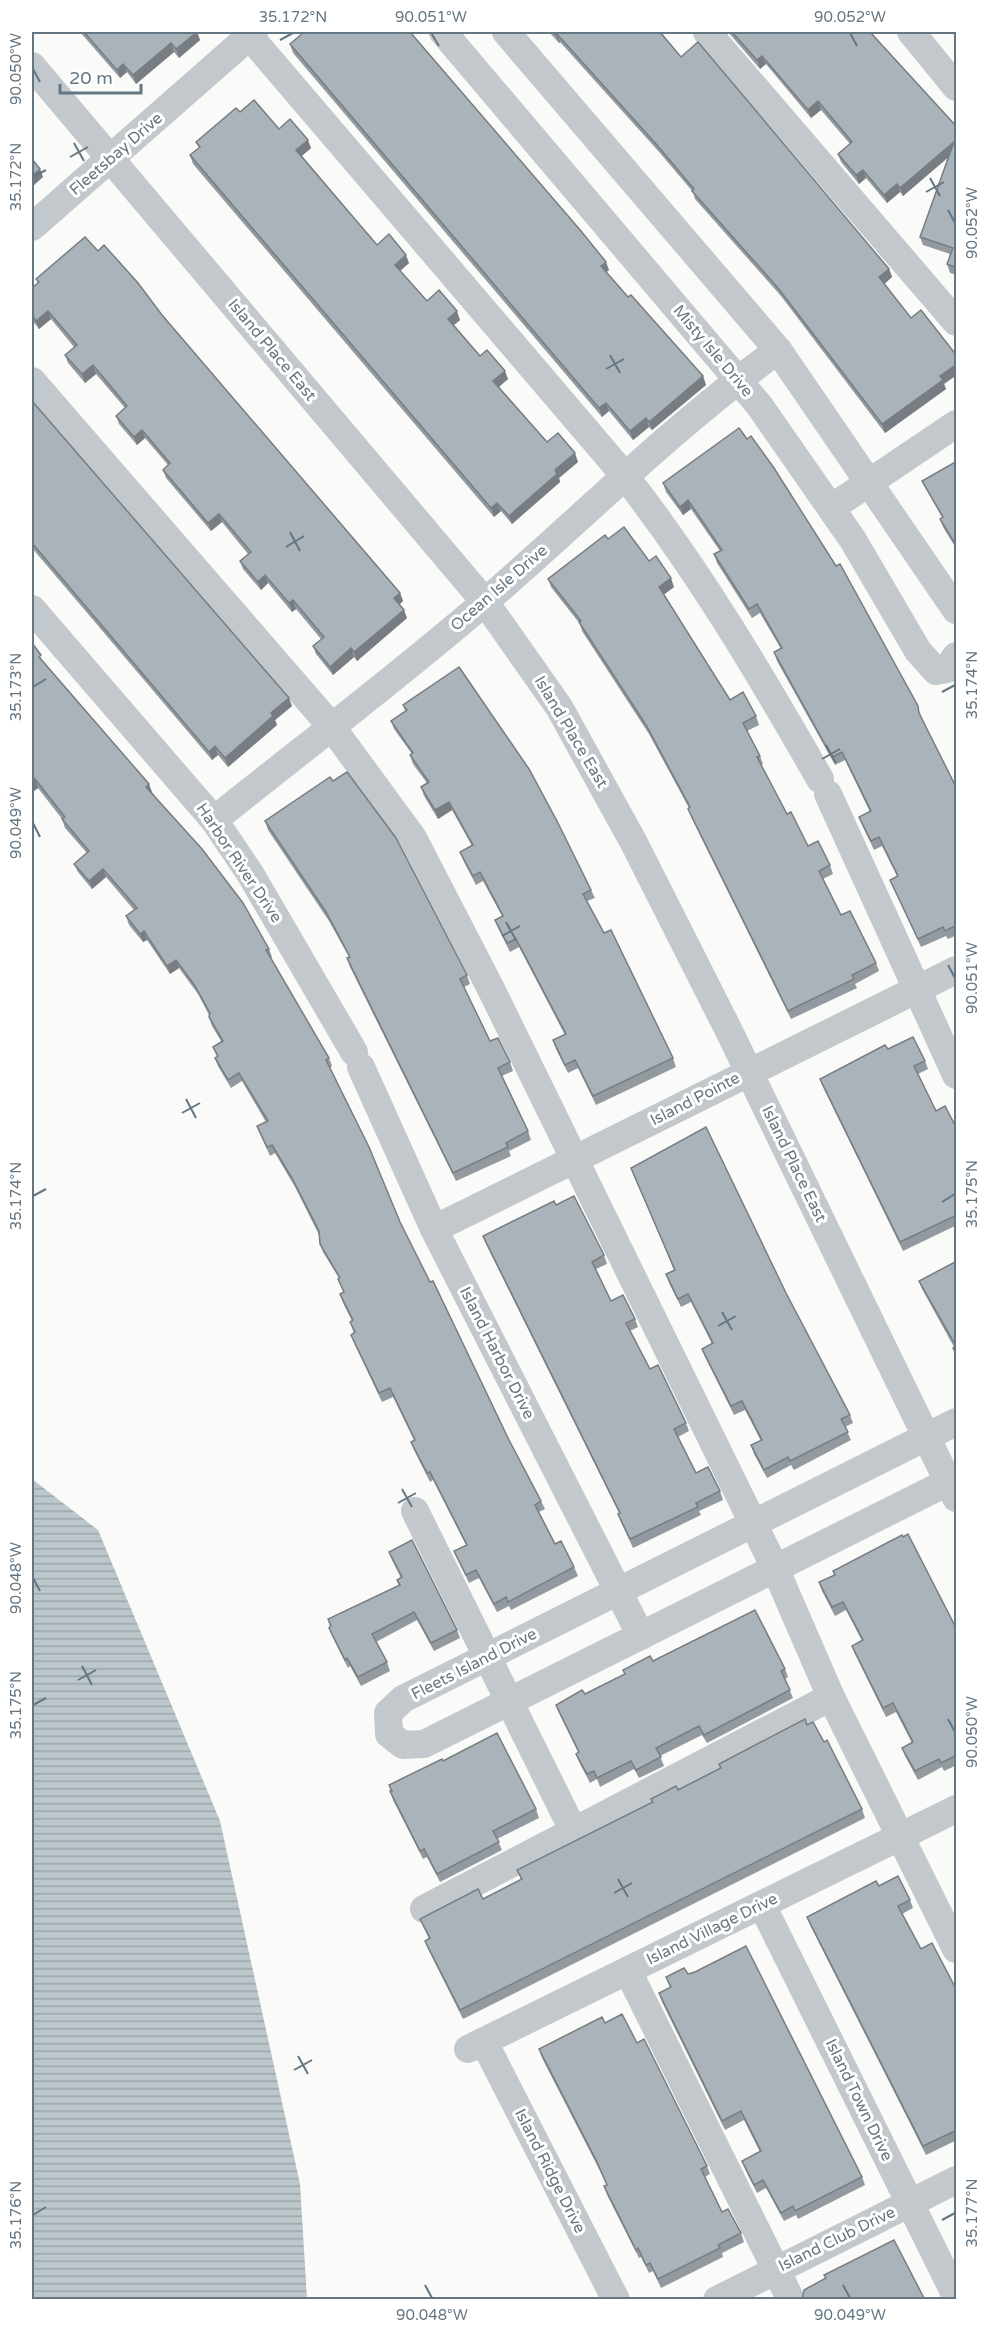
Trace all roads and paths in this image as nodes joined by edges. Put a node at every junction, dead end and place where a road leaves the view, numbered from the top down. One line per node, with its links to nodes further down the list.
1 (443, 32): 12 (street, Misty Isle Drive)
2 (506, 32): 11 (street)
3 (707, 32): 10 (street)
4 (911, 32): 7 (street)
5 (250, 33): 8 (street, Fleetsbay Drive); 15 (street)
6 (32, 66): 8 (street, Island Place East)
7 (957, 87)
8 (110, 161): 9 (street, Fleetsbay Drive); 18 (street, Island Place East)
9 (32, 227)
10 (957, 322)
11 (778, 350): 12 (street, Ocean Isle Drive); 16 (street)
12 (737, 379): 15 (street, Ocean Isle Drive); 17 (street, Misty Isle Drive)
13 (32, 381): 22 (street)
14 (957, 424): 16 (street)
15 (624, 476): 18 (street, Ocean Isle Drive); 25 (street)
16 (870, 481): 17 (street); 20 (street)
17 (831, 508): 21 (street, Misty Isle Drive)
18 (485, 602): 22 (street, Ocean Isle Drive); 27 (street, Island Place East)
19 (32, 609): 23 (street, Harbor River Drive)
20 (957, 610)
21 (957, 656)
22 (331, 726): 23 (street, Ocean Isle Drive); 29 (street)
23 (214, 820): 26 (street, Harbor River Drive)
24 (957, 970): 25 (street, Island Pointe)
25 (916, 989): 27 (street, Island Pointe); 28 (street)
26 (357, 1059): 30 (street, Island Harbor Drive)
27 (749, 1071): 29 (street, Island Pointe); 32 (street, Island Place East)
28 (957, 1075)
29 (573, 1161): 30 (street, Island Pointe); 35 (street)
30 (434, 1229): 37 (street, Island Harbor Drive)
31 (957, 1422): 32 (street, Fleets Island Drive)
32 (927, 1437): 33 (street, Island Place East); 35 (street, Fleets Island Drive)
33 (954, 1486): 36 (street, Fleets Island Drive)
34 (415, 1510): 39 (street)
35 (752, 1524): 36 (street); 37 (street, Fleets Island Drive)
36 (775, 1568): 38 (street, Fleets Island Drive); 40 (street)
37 (620, 1590): 38 (street, Island Harbor Drive); 39 (street, Fleets Island Drive)
38 (641, 1636): 41 (street, Fleets Island Drive)
39 (488, 1657): 41 (street); 41 (street, Fleets Island Drive)
40 (831, 1697): 43 (street); 44 (street)
41 (511, 1702): 43 (street)
42 (957, 1809): 44 (street, Island Village Drive)
43 (574, 1832): 46 (street)
44 (901, 1837): 45 (street, Island Village Drive); 47 (street)
45 (762, 1905): 48 (street, Island Village Drive); 51 (street, Island Town Drive)
46 (424, 1909)
47 (957, 1949)
48 (628, 1971): 49 (street, Island Village Drive); 52 (street)
49 (476, 2046): 54 (street, Island Ridge Drive)
50 (957, 2180): 51 (street, Island Club Drive)
51 (910, 2203): 52 (street, Island Club Drive); 53 (street, Island Town Drive)
52 (776, 2269): 55 (street, Island Club Drive); 56 (street)
53 (957, 2296)
54 (616, 2300)
55 (717, 2300)
56 (791, 2300)

